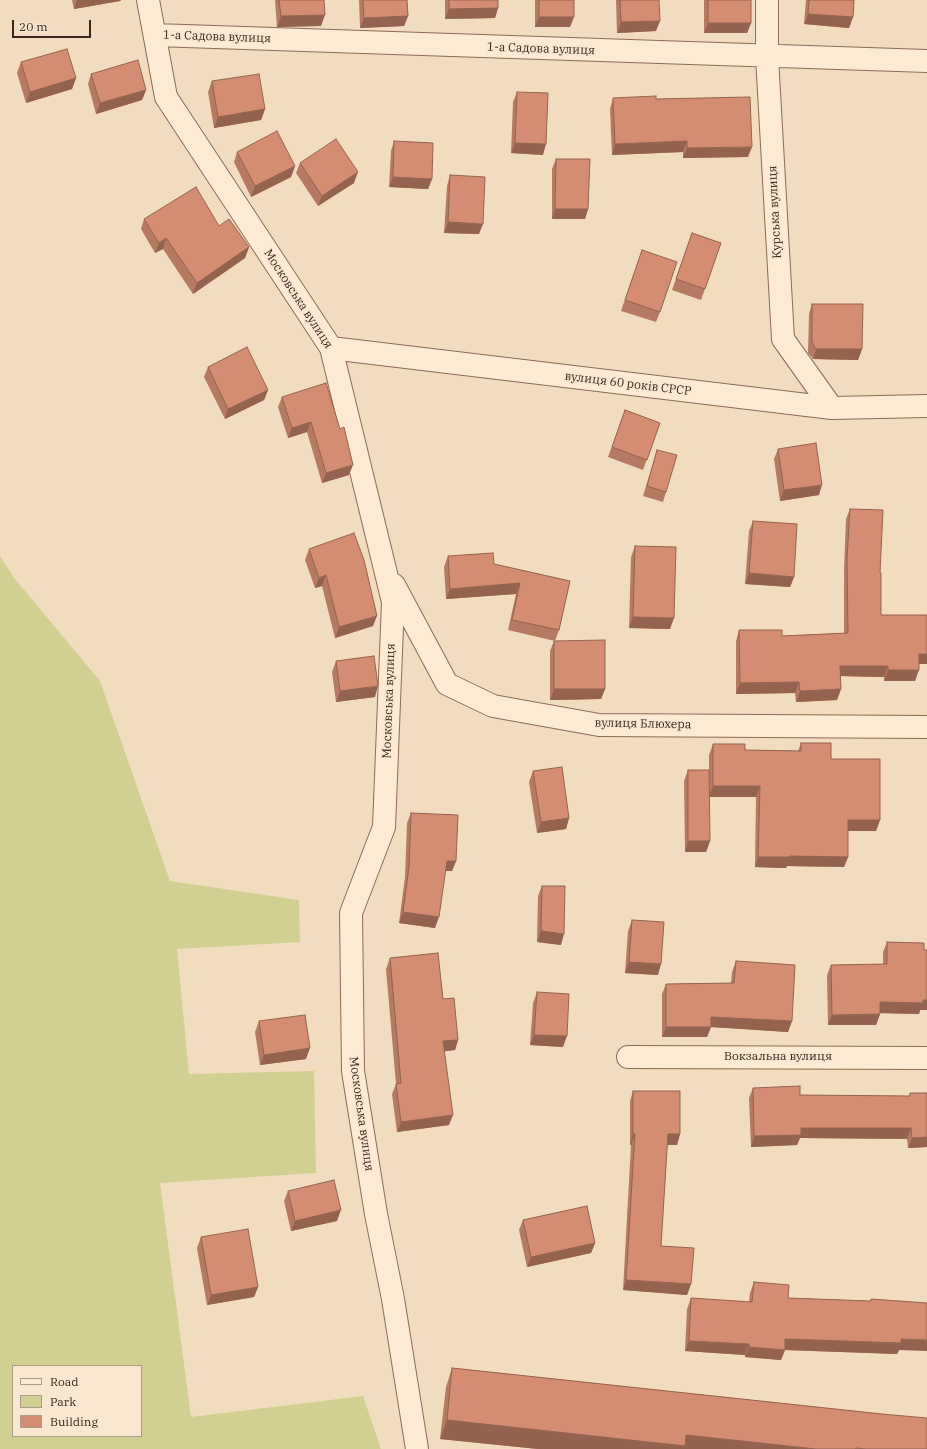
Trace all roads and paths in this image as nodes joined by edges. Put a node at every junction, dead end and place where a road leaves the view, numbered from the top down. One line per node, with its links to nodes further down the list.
1 (148, 0): 3 (street, Московська вулиця)
2 (767, 0): 4 (street, Курська вулиця)
3 (155, 35): 4 (street, 1-а Садова вулиця); 6 (street, Московська вулиця)
4 (767, 57): 5 (street, 1-а Садова вулиця); 8 (street, Курська вулиця)
5 (927, 61)
6 (331, 348): 8 (street, вулиця 60 років СРСР); 9 (street, Московська вулиця)
7 (927, 406): 8 (street, вулиця 60 років СРСР)
8 (832, 408)
9 (385, 570): 10 (street, вулиця Блюхера); 13 (street, Московська вулиця)
10 (927, 727)
11 (628, 1057): 12 (street, Вокзальна вулиця)
12 (927, 1058)
13 (417, 1449)

